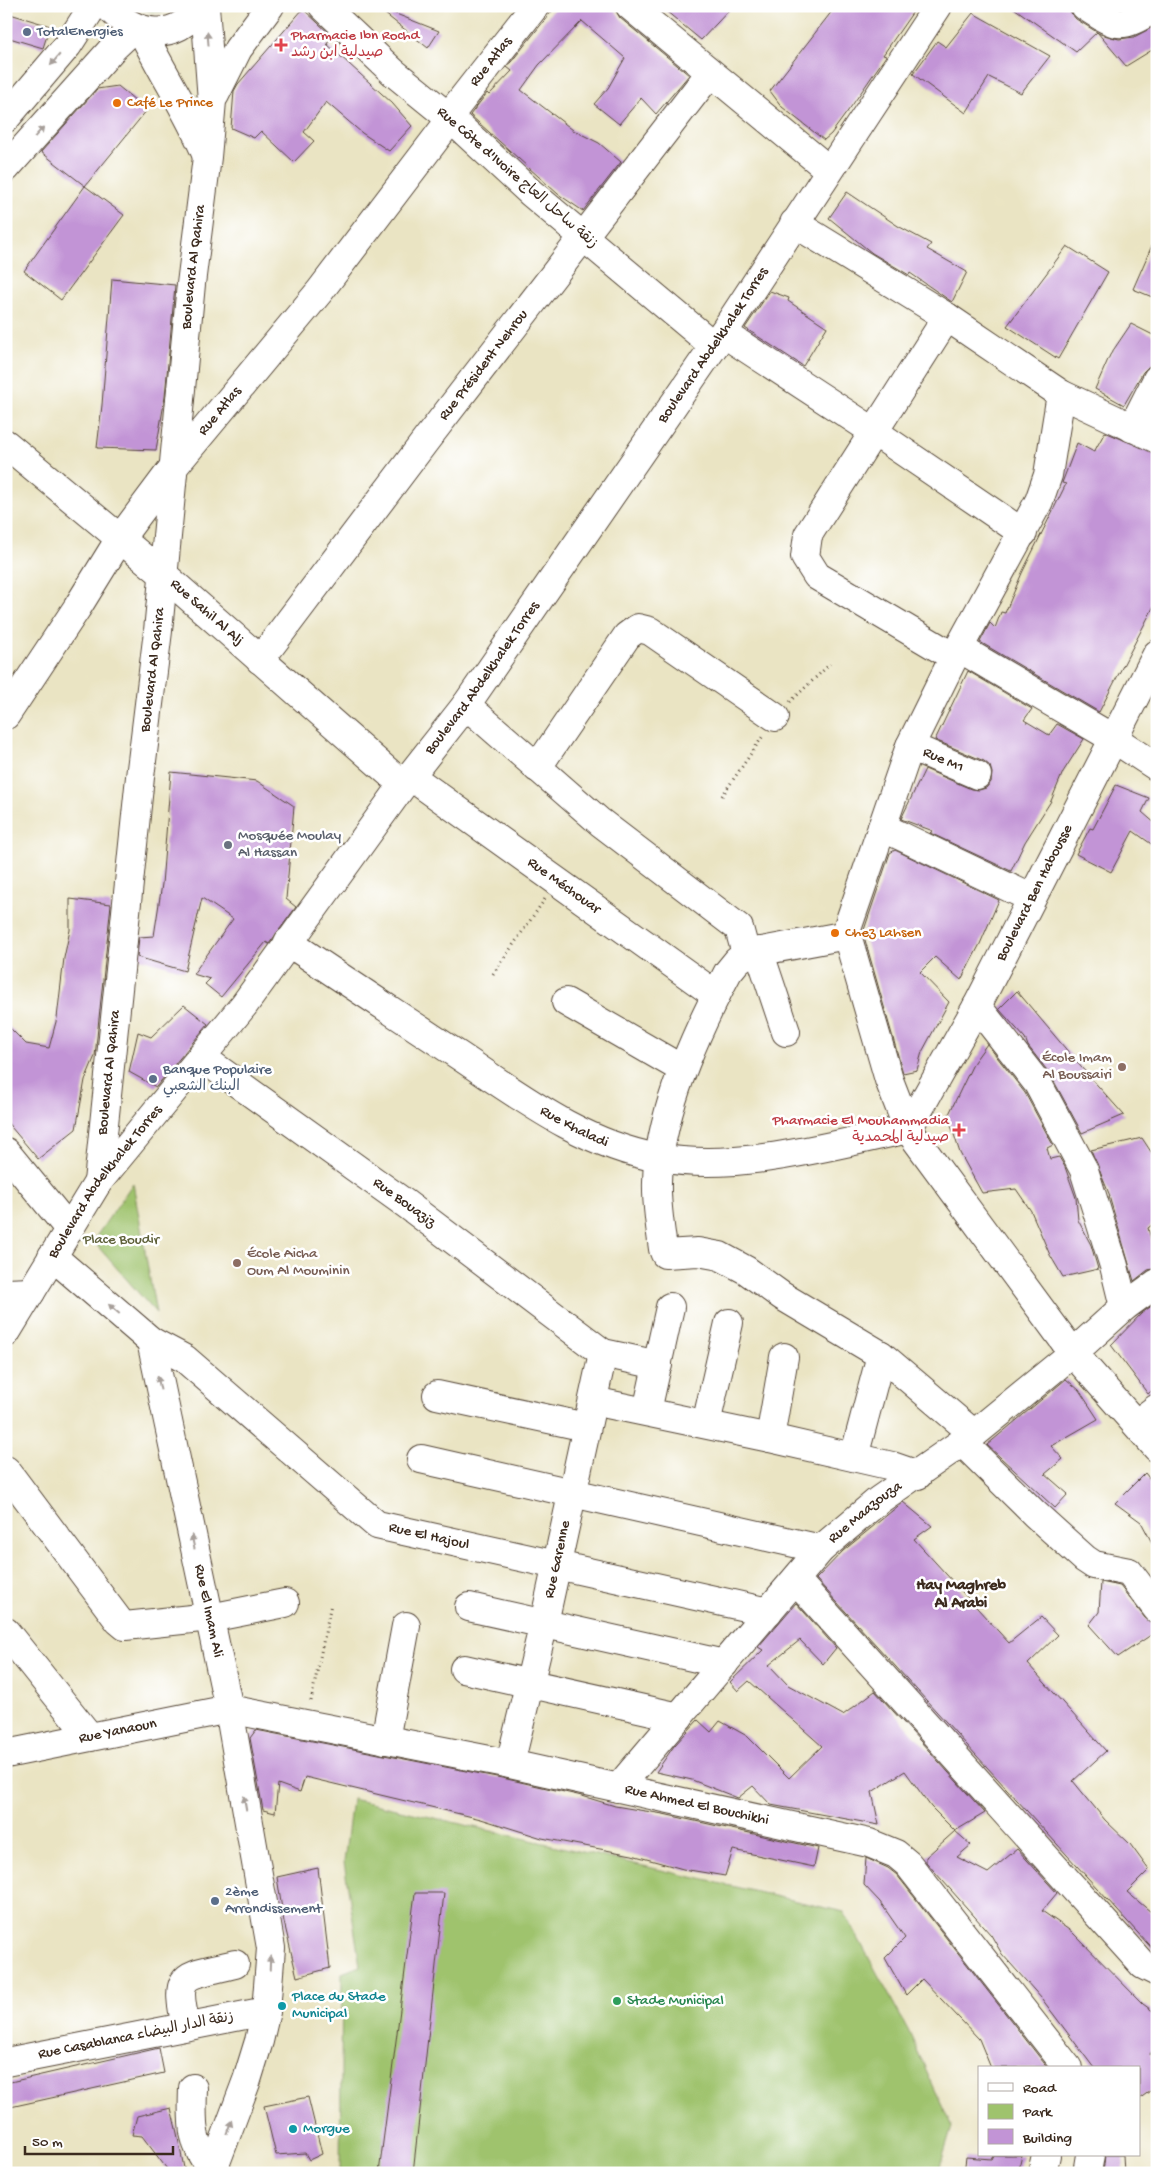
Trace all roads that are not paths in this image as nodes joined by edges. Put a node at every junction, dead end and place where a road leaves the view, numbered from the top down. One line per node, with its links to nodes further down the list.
1 (93, 6): 15 (street, one-way to 15)
2 (108, 6): 12 (street)
3 (199, 6): 12 (street)
4 (205, 6): 14 (street, Boulevard Al Qahira, one-way to 4)
5 (270, 6): 14 (street)
6 (323, 6): 16 (street, Rue Côte d'Ivoire زنقة ساحل العاج)
7 (535, 6): 16 (street, Rue Atlas)
8 (630, 6): 13 (street)
9 (938, 6): 19 (street, Boulevard Abdelkhalek Torres)
10 (1085, 6): 11 (street)
11 (1157, 7)
12 (138, 30): 17 (street); 18 (street, one-way to 12)
13 (710, 73): 19 (street); 21 (street, Rue Président Nehrou)
14 (212, 101): 17 (street, Boulevard Al Qahira)
15 (6, 118)
16 (450, 118): 21 (street, Rue Côte d'Ivoire زنقة ساحل العاج); 30 (street, Rue Atlas)
17 (207, 157): 30 (street, Boulevard Al Qahira)
18 (6, 168)
19 (829, 170): 20 (street, Boulevard Abdelkhalek Torres)
20 (794, 223): 22 (street); 23 (street, Boulevard Abdelkhalek Torres)
21 (583, 236): 23 (street, Rue Côte d'Ivoire زنقة ساحل العاج); 35 (street, Rue Président Nehrou)
22 (947, 317): 25 (street); 27 (street)
23 (718, 339): 27 (street, Rue Côte d'Ivoire زنقة ساحل العاج); 38 (street, Boulevard Abdelkhalek Torres)
24 (1157, 379): 26 (street)
25 (1061, 394): 26 (street); 31 (street)
26 (1132, 428): 28 (street)
27 (873, 431): 31 (street, Rue Côte d'Ivoire زنقة ساحل العاج); 34 (street)
28 (1157, 439)
29 (6, 444): 32 (street, Rue Sahil Al Alj)
30 (172, 469): 32 (street, Rue Atlas); 33 (street, Boulevard Al Qahira)
31 (1023, 533): 34 (street)
32 (119, 540): 33 (street, Rue Sahil Al Alj); 37 (street, Rue Atlas)
33 (164, 575): 35 (street, Rue Sahil Al Alj); 60 (street, Boulevard Al Qahira)
34 (956, 653): 40 (street); 41 (street)
35 (260, 660): 45 (street, Rue Sahil Al Alj)
36 (1155, 662): 40 (street, Boulevard Ben Habousse)
37 (9, 704)
38 (466, 705): 43 (street); 45 (street, Boulevard Abdelkhalek Torres)
39 (776, 717): 43 (street)
40 (1114, 740): 42 (street); 47 (street, Boulevard Ben Habousse)
41 (910, 746): 44 (street, Rue M1); 46 (street)
42 (1157, 767)
43 (537, 768): 50 (street)
44 (977, 775)
45 (406, 781): 49 (street, Boulevard Abdelkhalek Torres); 51 (street, Rue Méchouar)
46 (882, 826): 47 (street); 48 (street)
47 (1031, 898): 53 (street, Boulevard Ben Habousse)
48 (847, 935): 50 (street); 57 (street)
49 (288, 942): 55 (street, Boulevard Abdelkhalek Torres); 59 (street, Rue Khaladi)
50 (753, 952): 51 (street); 54 (street)
51 (716, 995): 56 (street)
52 (566, 1002): 56 (street)
53 (977, 1006): 57 (street, Boulevard Ben Habousse); 65 (street)
54 (786, 1032)
55 (201, 1057): 60 (street, Boulevard Abdelkhalek Torres); 70 (street, Rue Bouaziz)
56 (682, 1069): 59 (street)
57 (908, 1129): 59 (street, Rue Khaladi); 71 (street)
58 (6, 1152): 61 (street)
59 (658, 1158): 72 (street)
60 (98, 1182): 61 (street, Boulevard Abdelkhalek Torres)
61 (69, 1229): 62 (street, Boulevard Abdelkhalek Torres)
62 (52, 1256): 64 (street, Boulevard Abdelkhalek Torres); 69 (street, one-way to 62)
63 (1157, 1283): 65 (street, Rue Maazouza)
64 (19, 1293): 68 (street, Boulevard Abdelkhalek Torres)
65 (1124, 1307): 71 (street, Rue Maazouza)
66 (670, 1308): 74 (street)
67 (729, 1323): 79 (street)
68 (6, 1333)
69 (151, 1341): 90 (street, Rue El Hajoul); 96 (street, Rue El Imam Ali, one-way to 69)
70 (603, 1353): 74 (street); 76 (street, Rue Garenne)
71 (1073, 1353): 78 (street); 82 (street, Rue Maazouza)
72 (881, 1356): 82 (street); 84 (street)
73 (784, 1357): 81 (street)
74 (658, 1365): 77 (street)
75 (437, 1395): 80 (street)
76 (593, 1401): 77 (street); 80 (street, Rue Garenne)
77 (647, 1412): 79 (street)
78 (1147, 1416): 83 (street)
79 (706, 1424): 81 (street)
80 (586, 1427): 88 (street, Rue Garenne)
81 (770, 1438): 84 (street)
82 (968, 1439): 86 (street, Rue Maazouza); 94 (street)
83 (1157, 1448)
84 (854, 1457): 86 (street)
85 (421, 1459): 88 (street)
86 (918, 1475): 89 (street, Rue Maazouza)
87 (13, 1480): 96 (street)
88 (572, 1493): 89 (street); 90 (street, Rue Garenne)
89 (821, 1549): 91 (street, Rue Maazouza)
90 (556, 1566): 95 (street, Rue El Hajoul); 97 (street, Rue Garenne)
91 (796, 1580): 95 (street, Rue Maazouza); 111 (street)
92 (285, 1603): 96 (street)
93 (469, 1607): 97 (street)
94 (1157, 1608)
95 (768, 1612): 100 (street, Rue Maazouza)
96 (209, 1616): 103 (street, Rue El Imam Ali)
97 (544, 1624): 100 (street); 102 (street, Rue Garenne)
98 (406, 1626): 106 (street)
99 (6, 1632): 105 (street)
100 (724, 1664): 104 (street, Rue Maazouza)
101 (464, 1670): 102 (street)
102 (530, 1684): 104 (street); 108 (street, Rue Garenne)
103 (229, 1709): 105 (street, Rue Yanaoun); 106 (street, Rue Ahmed El Bouchikhi); 112 (street, Rue El Imam Ali, one-way to 103)
104 (679, 1717): 109 (street, Rue Maazouza)
105 (90, 1737): 107 (street, Rue Yanaoun)
106 (385, 1740): 108 (street, Rue Ahmed El Bouchikhi)
107 (6, 1754)
108 (510, 1764): 109 (street, Rue Ahmed El Bouchikhi)
109 (618, 1788): 115 (street, Rue Ahmed El Bouchikhi)
110 (235, 1964): 113 (street)
111 (1157, 1972)
112 (266, 2011): 113 (street, Rue Casablanca زنقة الدار البيضاء); 119 (street, Rue El Imam Ali, one-way to 112)
113 (186, 2026): 114 (street, Rue Casablanca زنقة الدار البيضاء)
114 (6, 2062)
115 (1066, 2066)
116 (193, 2088): 119 (street)
117 (1046, 2156): 120 (street)
118 (1090, 2156): 121 (street)
119 (212, 2172)
120 (1042, 2173)
121 (1087, 2173)

